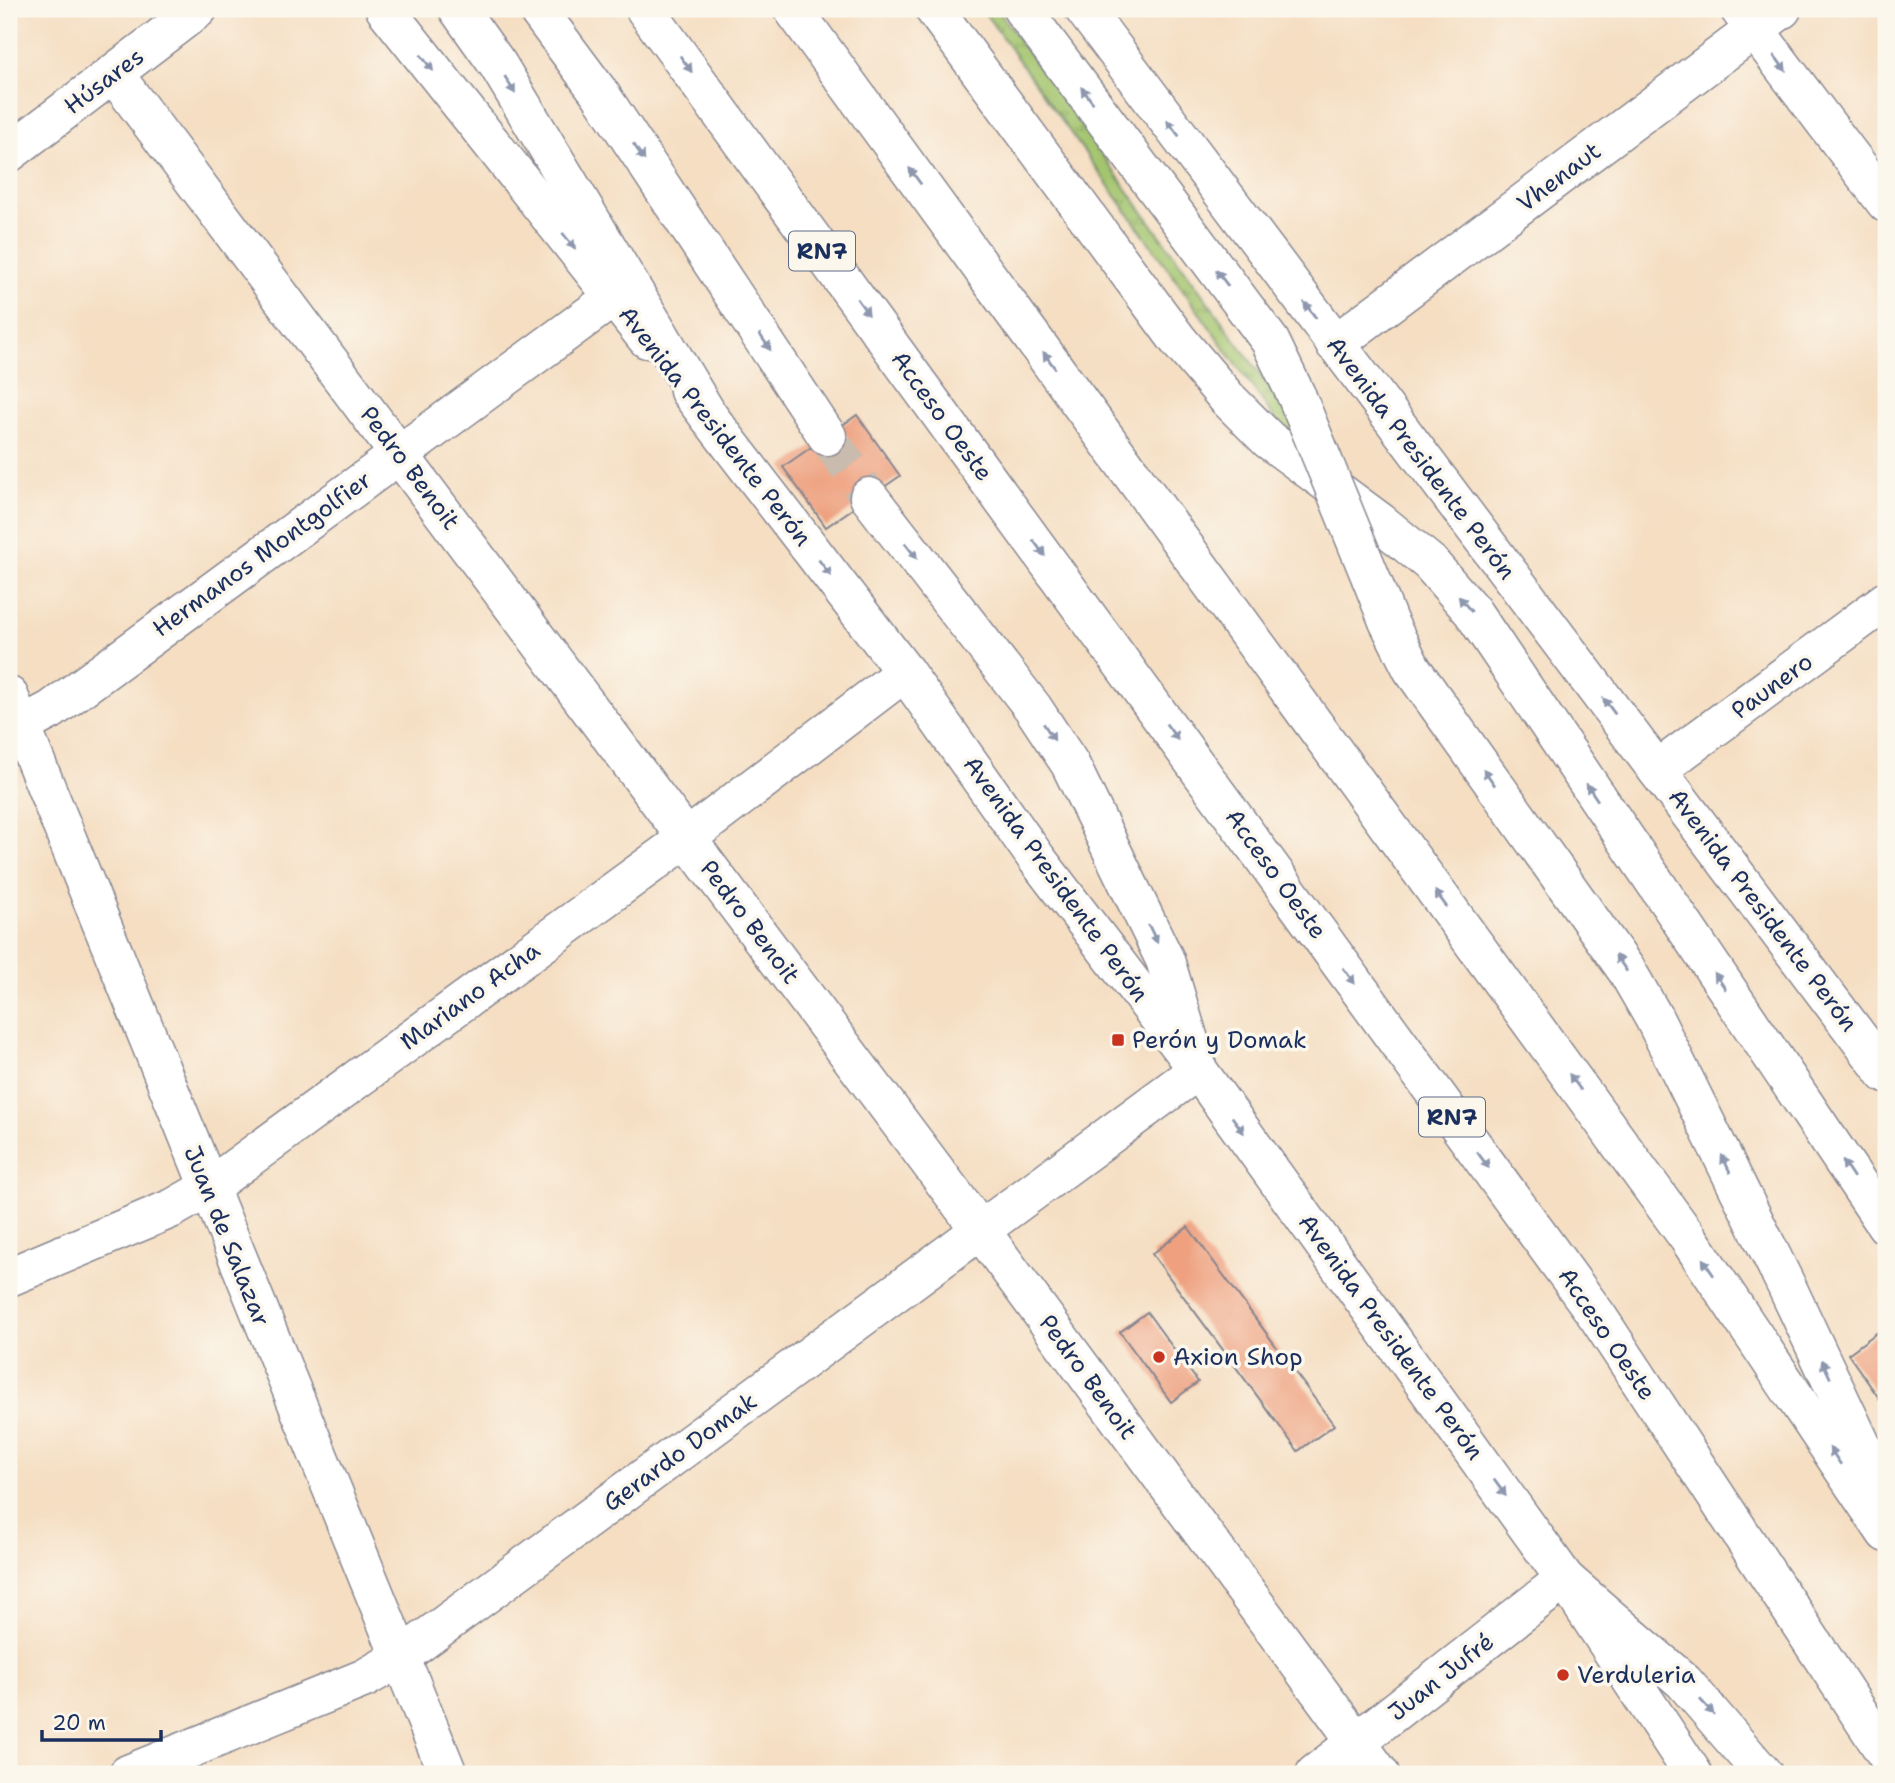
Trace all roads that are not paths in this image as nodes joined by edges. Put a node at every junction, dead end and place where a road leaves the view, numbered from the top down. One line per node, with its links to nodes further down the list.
1 (198, 9): 11 (main road, Húsares)
2 (385, 9): 14 (main road, Avenida Presidente Perón, one-way to 14)
3 (457, 9): 16 (main road, one-way to 16)
4 (537, 9): 17 (main road, one-way to 17)
5 (646, 9): 36 (main road, Acceso Oeste / RN7, one-way to 36)
6 (793, 9): 32 (main road, one-way to 6)
7 (934, 9): 28 (main road, one-way to 7)
8 (1022, 9): 31 (main road, one-way to 8, bridge)
9 (1084, 9): 15 (main road, Avenida Presidente Perón, one-way to 9)
10 (1759, 16): 13 (main road, one-way to 13); 15 (main road, Vhenaut)
11 (114, 74): 12 (main road, Húsares); 18 (main road, Pedro Benoit)
12 (9, 153)
13 (1886, 203)
14 (614, 297): 16 (main road, Avenida Presidente Perón); 18 (main road, Hermanos Montgolfier)
15 (1335, 344): 23 (main road, Avenida Presidente Perón, one-way to 15)
16 (709, 417): 21 (main road, Avenida Presidente Perón, one-way to 21)
17 (827, 436)
18 (399, 454): 22 (main road, Hermanos Montgolfier); 24 (main road, Pedro Benoit)
19 (869, 497): 25 (main road, one-way to 25)
20 (1886, 601): 23 (main road, Paunero)
21 (905, 672): 24 (main road, Mariano Acha); 25 (main road, Avenida Presidente Perón)
22 (13, 718): 27 (main road, Juan de Salazar)
23 (1657, 770): 26 (main road, Avenida Presidente Perón)
24 (687, 838): 27 (main road, Mariano Acha); 29 (main road, Pedro Benoit)
25 (1198, 1070): 29 (main road, Gerardo Domak); 33 (main road, Avenida Presidente Perón, one-way to 33)
26 (1886, 1074)
27 (208, 1188): 30 (main road, Mariano Acha); 34 (main road, Juan de Salazar)
28 (1886, 1225)
29 (981, 1231): 34 (main road, Gerardo Domak); 35 (main road, Pedro Benoit)
30 (9, 1277)
31 (1886, 1497)
32 (1886, 1533)
33 (1565, 1579): 35 (main road, Juan Jufré); 41 (main road, Avenida Presidente Perón); 42 (main road, one-way to 42)
34 (398, 1659): 37 (main road, Gerardo Domak); 38 (main road, Juan de Salazar)
35 (1356, 1743): 39 (main road, Juan Jufré); 40 (main road, Pedro Benoit)
36 (1886, 1754)
37 (128, 1774)
38 (448, 1774)
39 (1315, 1774)
40 (1380, 1774)
41 (1693, 1774)
42 (1763, 1774)

